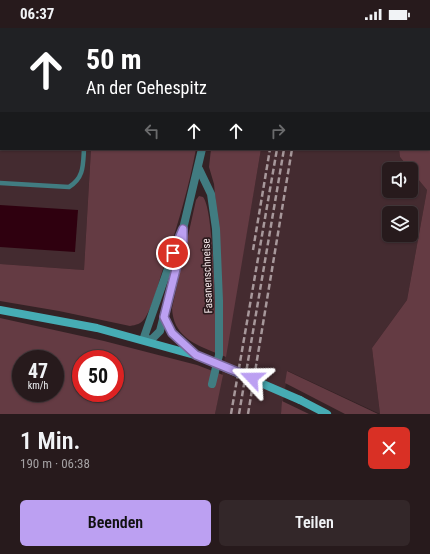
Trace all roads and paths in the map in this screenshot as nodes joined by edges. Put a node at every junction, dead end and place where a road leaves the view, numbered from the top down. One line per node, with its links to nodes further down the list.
1 (84, 150): 4 (lane)
2 (202, 150): 3 (street)
3 (199, 169): 5 (street); 10 (street, Fasanenschneise)
4 (0, 183)
5 (183, 229): 7 (street); 8 (street)
6 (0, 310): 8 (main road)
7 (164, 317): 8 (street); 9 (street)
8 (143, 340): 9 (main road)
9 (197, 356): 11 (main road, bridge)
10 (212, 384)
11 (327, 414)

